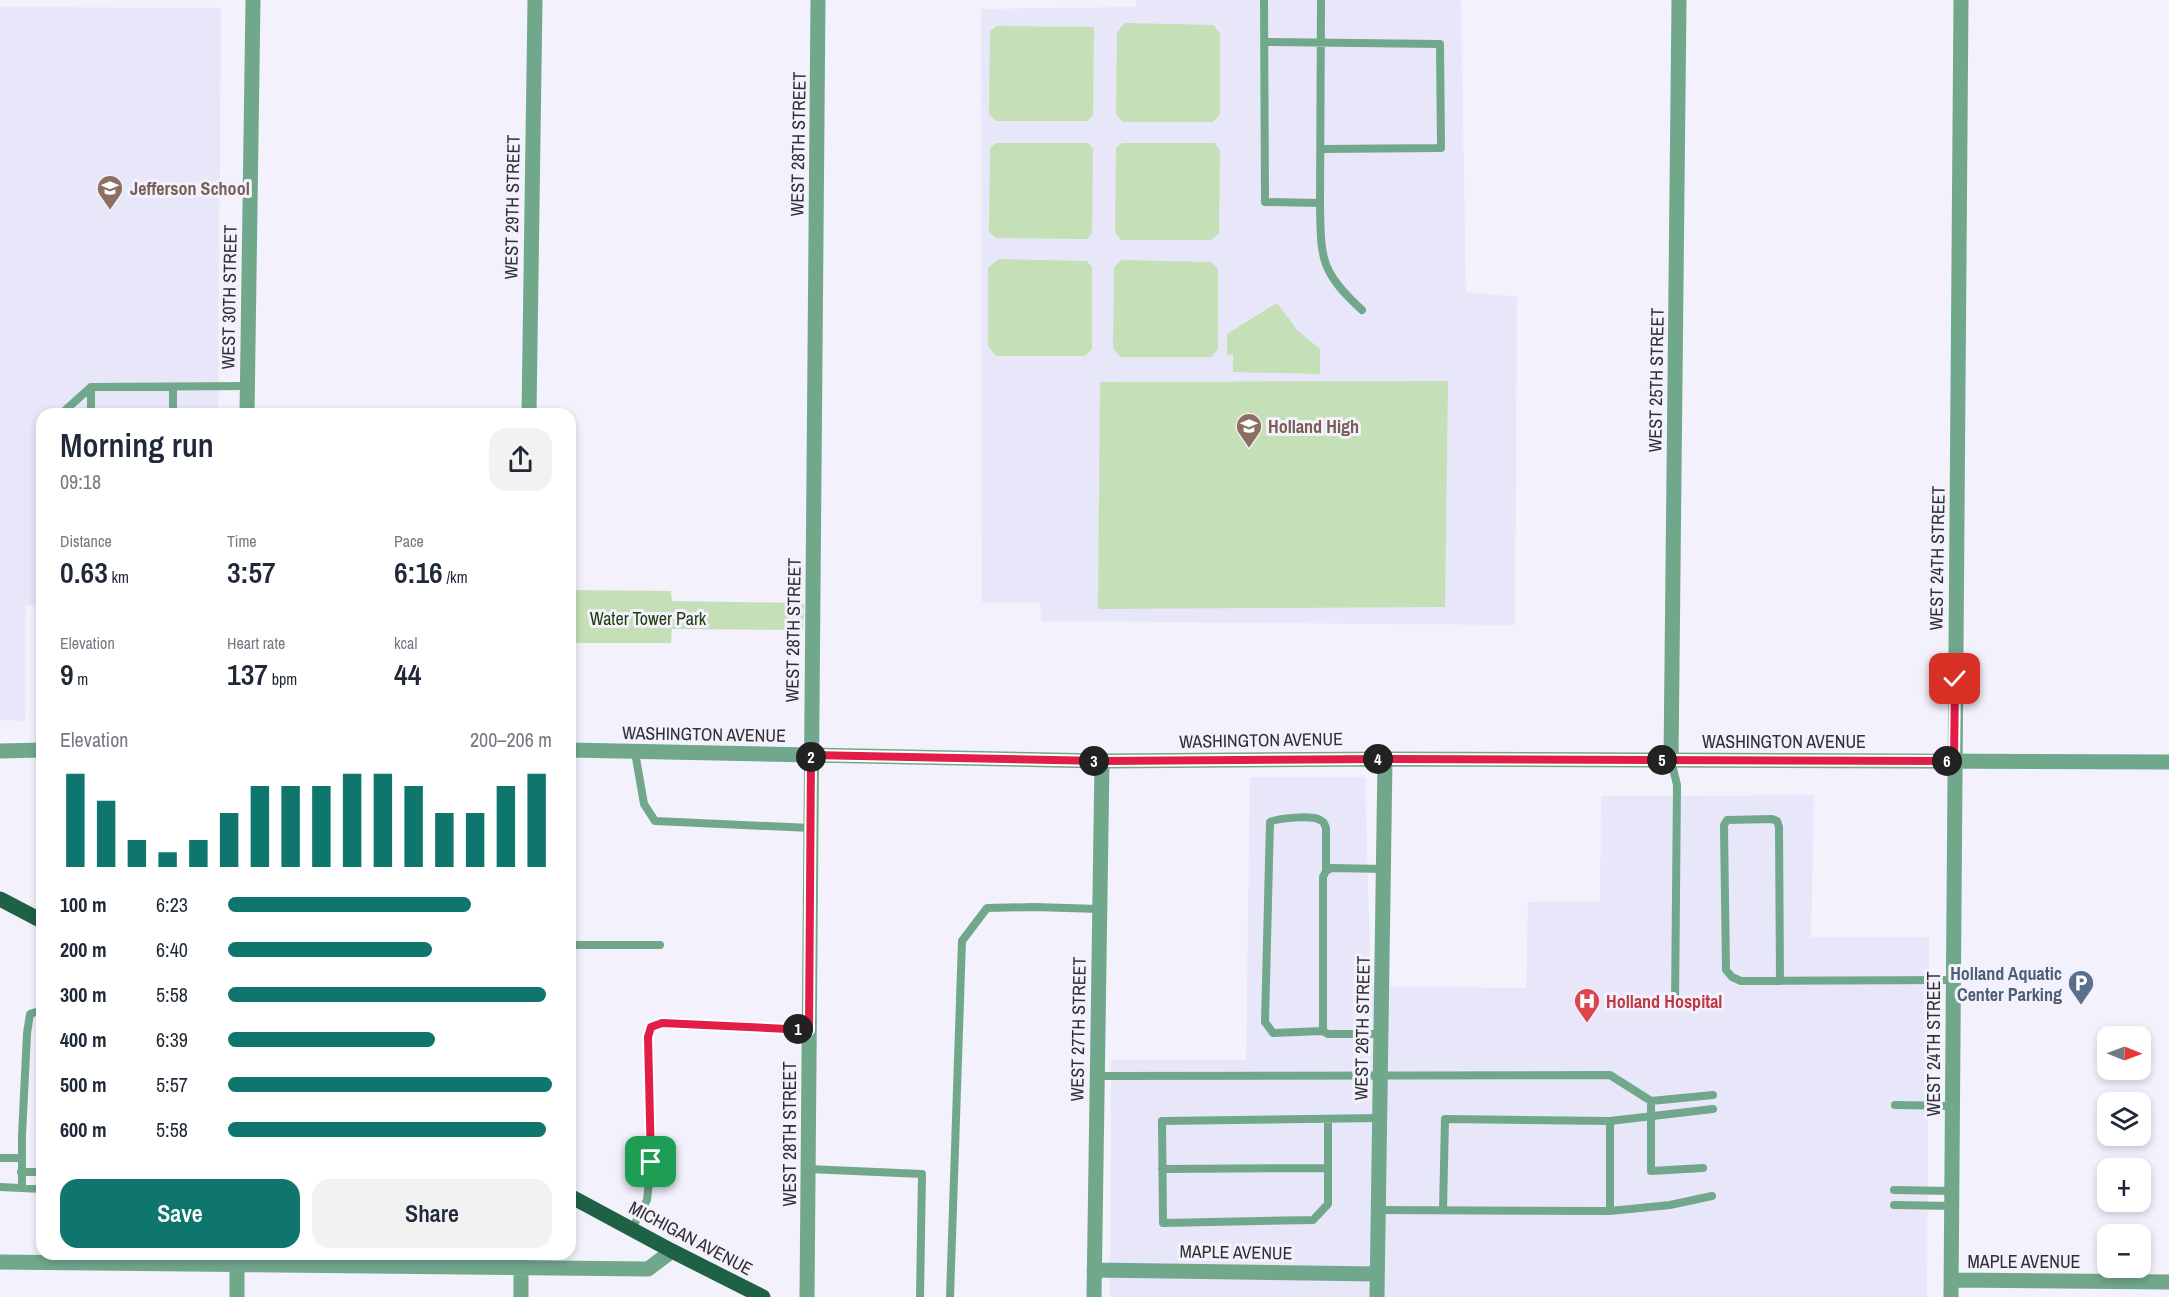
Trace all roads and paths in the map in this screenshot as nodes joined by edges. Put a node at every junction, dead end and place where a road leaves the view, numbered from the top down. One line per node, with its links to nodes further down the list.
1 (253, 0): 13 (street, WEST 30TH STREET)
2 (535, 0): 20 (street, WEST 29TH STREET)
3 (818, 0): 25 (street, WEST 28TH STREET)
4 (1264, 0): 8 (lane)
5 (1321, 0): 9 (lane)
6 (1679, 0): 27 (street, WEST 25TH STREET)
7 (1961, 0): 29 (street, WEST 24TH STREET)
8 (1265, 42): 9 (lane); 11 (lane)
9 (1321, 42): 10 (lane); 10 (lane)
10 (1320, 148): 11 (lane)
11 (1320, 203): 12 (lane)
12 (1362, 310)
13 (248, 386): 15 (lane); 19 (street, WEST 30TH STREET)
14 (91, 387): 15 (lane); 16 (lane); 17 (lane)
15 (173, 387): 18 (lane)
16 (68, 408)
17 (91, 408)
18 (173, 408)
19 (247, 408)
20 (529, 408)
21 (0, 750): 22 (street)
22 (36, 750)
23 (576, 750): 24 (street, WASHINGTON AVENUE)
24 (636, 752): 25 (street, WASHINGTON AVENUE); 31 (lane)
25 (811, 755): 28 (street, WASHINGTON AVENUE); 31 (street, WEST 28TH STREET)
26 (1385, 759): 27 (street, WASHINGTON AVENUE); 28 (street, WASHINGTON AVENUE); 32 (street, WEST 26TH STREET)
27 (1671, 760): 29 (street, WASHINGTON AVENUE); 41 (lane)
28 (1102, 761): 35 (street, WEST 27TH STREET)
29 (1954, 761): 30 (street, WASHINGTON AVENUE); 39 (street, WEST 24TH STREET)
30 (2169, 762)
31 (811, 828): 43 (street, WEST 28TH STREET)
32 (1384, 869): 33 (lane); 45 (street, WEST 26TH STREET)
33 (1326, 870): 44 (lane); 44 (lane)
34 (0, 899): 36 (main road)
35 (1098, 909): 46 (street, WEST 27TH STREET); 91 (lane)
36 (36, 918)
37 (576, 945): 38 (lane)
38 (660, 945)
39 (1953, 980): 40 (lane); 51 (street, WEST 24TH STREET)
40 (1780, 981): 40 (lane)
41 (1675, 1005)
42 (36, 1012): 57 (lane)
43 (809, 1030): 60 (street, WEST 28TH STREET); 75 (lane)
44 (1323, 1031): 45 (lane)
45 (1381, 1034): 47 (street, WEST 26TH STREET)
46 (1096, 1076): 47 (lane); 82 (street, WEST 27TH STREET)
47 (1380, 1076): 49 (lane); 53 (street, WEST 26TH STREET)
48 (1713, 1095): 49 (lane)
49 (1651, 1101): 59 (lane)
50 (1895, 1105): 51 (lane)
51 (1952, 1106): 69 (street, WEST 24TH STREET)
52 (1713, 1109): 55 (lane, bridge)
53 (1380, 1118): 54 (lane); 72 (street, WEST 26TH STREET)
54 (1328, 1119): 58 (lane); 61 (lane)
55 (1610, 1121): 73 (lane); 74 (lane)
56 (0, 1158): 57 (lane)
57 (21, 1158): 62 (lane)
58 (1328, 1168): 61 (lane); 61 (lane)
59 (1703, 1168)
60 (808, 1169): 89 (street, WEST 28TH STREET); 90 (lane)
61 (1162, 1169)
62 (21, 1172): 63 (lane); 65 (lane)
63 (36, 1172)
64 (0, 1187): 65 (lane)
65 (22, 1188): 66 (lane)
66 (36, 1189)
67 (1894, 1190): 69 (lane)
68 (1712, 1196): 74 (lane)
69 (1952, 1198): 71 (lane); 84 (street, WEST 24TH STREET)
70 (576, 1199): 75 (main road, MICHIGAN AVENUE)
71 (1894, 1204)
72 (1378, 1210): 73 (lane); 83 (street, WEST 26TH STREET)
73 (1443, 1210): 74 (lane)
74 (1610, 1211)
75 (632, 1229): 76 (main road, MICHIGAN AVENUE)
76 (672, 1251): 80 (street); 88 (main road, MICHIGAN AVENUE)
77 (158, 1260): 81 (street)
78 (237, 1260): 86 (street)
79 (379, 1260): 80 (street)
80 (521, 1261): 87 (street)
81 (0, 1262)
82 (1094, 1270): 83 (street, MAPLE AVENUE); 92 (street, WEST 27TH STREET)
83 (1377, 1274): 93 (street, WEST 26TH STREET)
84 (1951, 1280): 85 (street, MAPLE AVENUE); 94 (street, WEST 24TH STREET)
85 (2169, 1282)
86 (237, 1297)
87 (521, 1297)
88 (763, 1297)
89 (807, 1297)
90 (920, 1297)
91 (950, 1297)
92 (1094, 1297)
93 (1377, 1297)
94 (1951, 1297)

